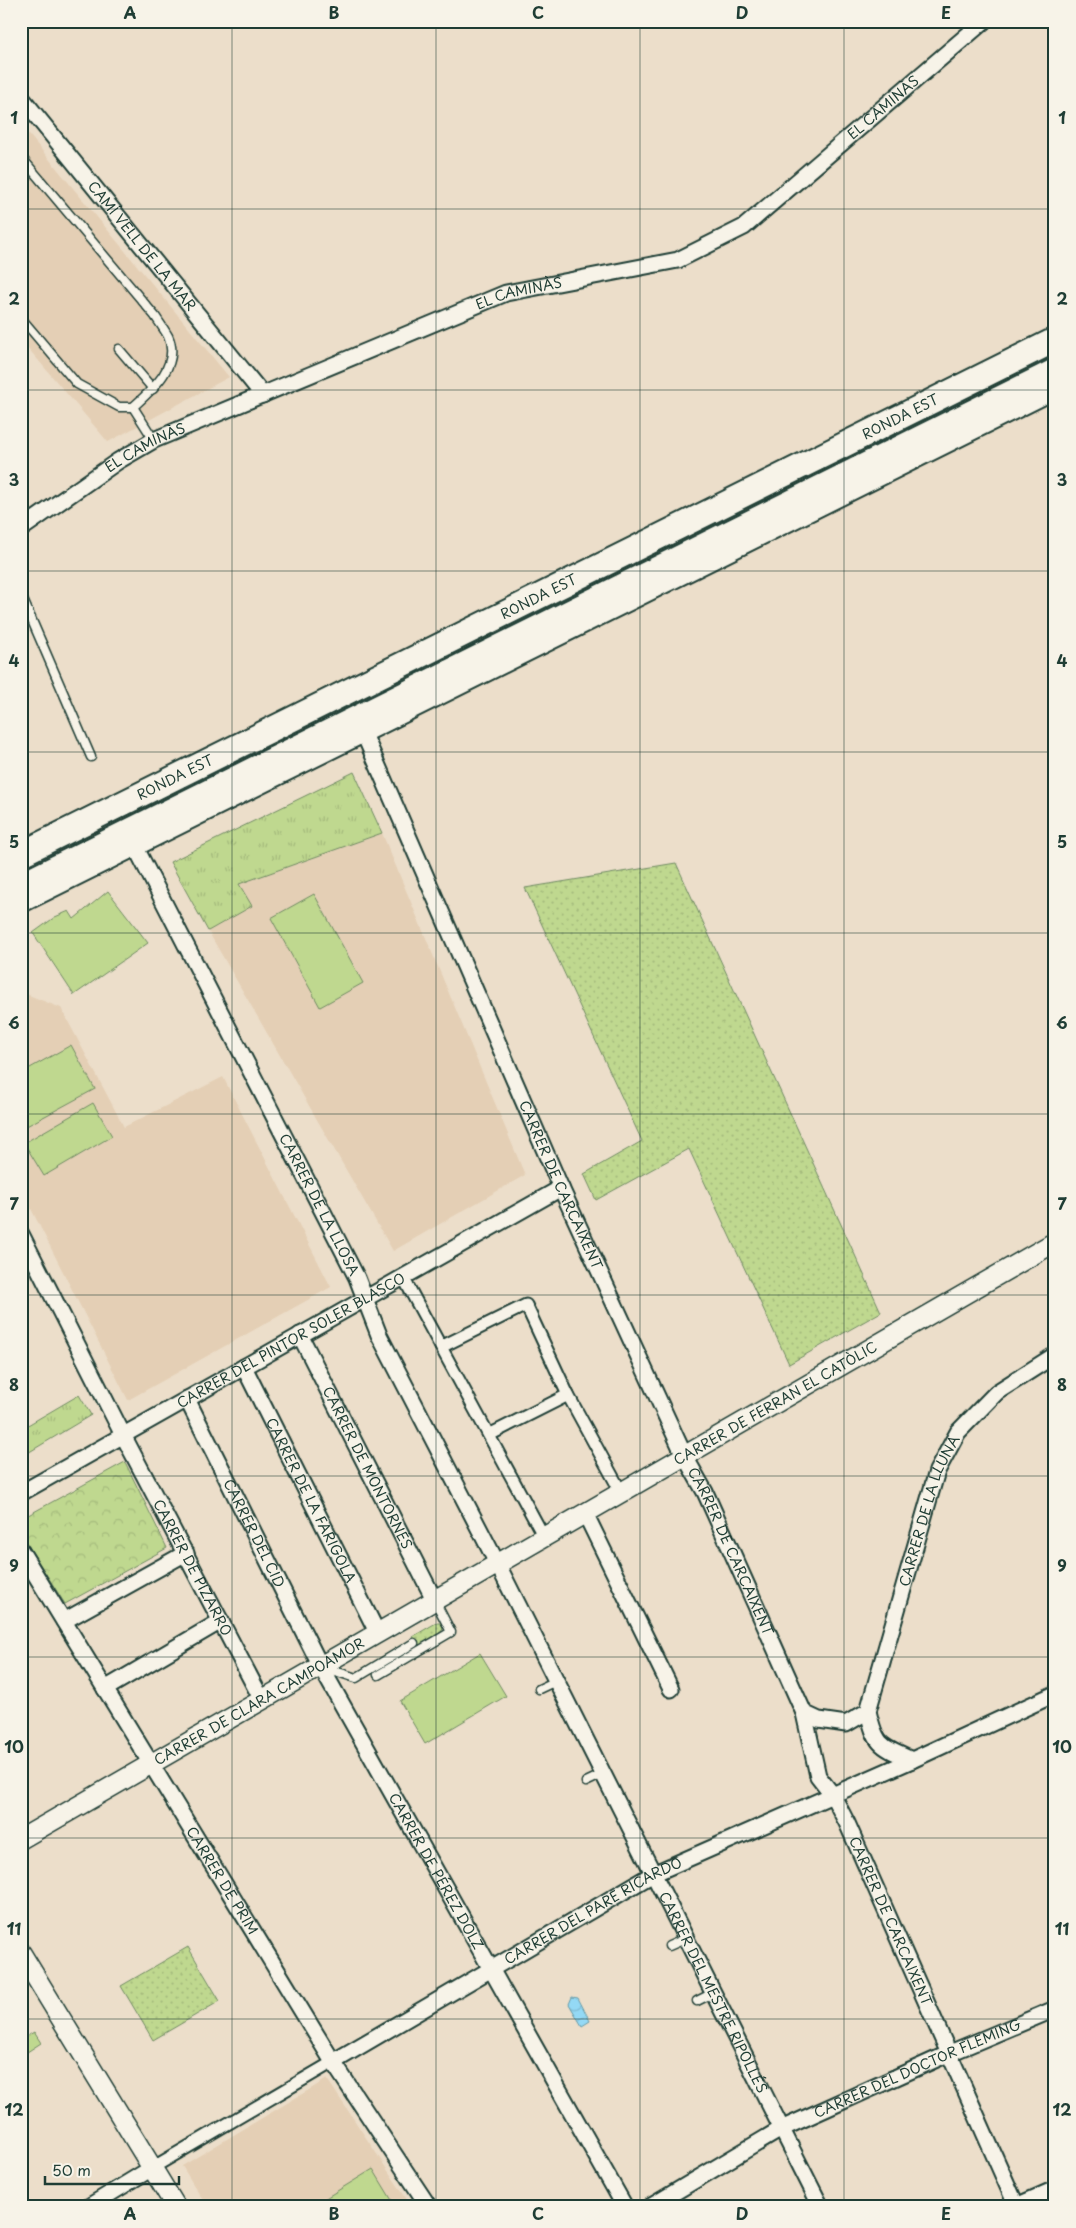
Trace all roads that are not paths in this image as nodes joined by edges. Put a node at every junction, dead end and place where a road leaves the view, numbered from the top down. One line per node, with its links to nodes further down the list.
1 (984, 21): 10 (street, EL CAMINÀS)
2 (21, 97): 10 (street, CAMÍ VELL DE LA MAR)
3 (21, 157): 8 (lane)
4 (21, 318): 11 (lane)
5 (1055, 340): 18 (main road, RONDA EST)
6 (119, 349): 8 (lane)
7 (1055, 372): 19 (main road, RONDA EST)
8 (153, 389): 11 (lane)
9 (1055, 391): 15 (street)
10 (263, 395): 12 (street, EL CAMINÀS)
11 (133, 407): 12 (lane)
12 (154, 440): 13 (street, EL CAMINÀS)
13 (21, 529)
14 (21, 595): 16 (lane)
15 (364, 734): 17 (street); 21 (street, CARRER DE CARCAIXENT)
16 (91, 756)
17 (136, 848): 20 (street); 25 (street, CARRER DE LA LLOSA)
18 (21, 854)
19 (21, 885)
20 (21, 904)
21 (561, 1188): 24 (street, CARRER DEL PINTOR SOLER BLASCO); 34 (street, CARRER DE CARCAIXENT)
22 (21, 1234): 32 (street, CARRER DE PIZARRO)
23 (1055, 1242): 34 (street, CARRER DE FERRAN EL CATÒLIC)
24 (403, 1277): 25 (street, CARRER DEL PINTOR SOLER BLASCO); 27 (street)
25 (364, 1299): 26 (street, CARRER DEL PINTOR SOLER BLASCO); 41 (street, CARRER DE LA LLOSA)
26 (300, 1335): 29 (street, CARRER DEL PINTOR SOLER BLASCO); 42 (street, CARRER DE MONTORNÉS)
27 (441, 1347): 30 (street); 33 (street)
28 (1055, 1355): 55 (street, CARRER DE LA LLUNA)
29 (244, 1367): 31 (street, CARRER DEL PINTOR SOLER BLASCO); 45 (street, CARRER DE LA FARIGOLA)
30 (568, 1395): 33 (street); 35 (street)
31 (186, 1400): 32 (street, CARRER DEL PINTOR SOLER BLASCO); 47 (street, CARRER DEL CID)
32 (123, 1435): 36 (street, CARRER DEL PINTOR SOLER BLASCO); 40 (street, CARRER DE PIZARRO)
33 (489, 1436): 38 (street)
34 (684, 1455): 35 (street, CARRER DE FERRAN EL CATÒLIC); 56 (street, CARRER DE CARCAIXENT)
35 (621, 1492): 37 (street, CARRER DE FERRAN EL CATÒLIC)
36 (21, 1493)
37 (585, 1513): 38 (street, CARRER DE FERRAN EL CATÒLIC); 52 (street)
38 (544, 1537): 41 (street, CARRER DE FERRAN EL CATÒLIC)
39 (21, 1551): 44 (street, CARRER DE PRIM)
40 (186, 1553): 43 (street, CARRER DE PIZARRO); 44 (street)
41 (498, 1565): 42 (street, CARRER DE CLARA CAMPOAMOR); 49 (street, CARRER DEL MESTRE RIPOLLÉS)
42 (435, 1600): 45 (street, CARRER DE CLARA CAMPOAMOR); 48 (lane)
43 (221, 1621): 50 (street); 54 (street, CARRER DE PIZARRO)
44 (64, 1622): 50 (street, CARRER DE PRIM)
45 (378, 1634): 47 (street, CARRER DE CLARA CAMPOAMOR)
46 (414, 1643): 47 (lane)
47 (321, 1667): 54 (street, CARRER DE CLARA CAMPOAMOR); 67 (street, CARRER DE PÉREZ DOLZ)
48 (378, 1675)
49 (556, 1681): 51 (lane); 59 (street, CARRER DEL MESTRE RIPOLLÉS)
50 (105, 1689): 58 (street, CARRER DE PRIM)
51 (539, 1689)
52 (671, 1689)
53 (1054, 1696): 57 (street, CARRER DEL PARE RICARDO)
54 (262, 1700): 58 (street, CARRER DE CLARA CAMPOAMOR)
55 (868, 1711): 56 (street); 57 (street, CARRER DE LA LLUNA)
56 (804, 1713): 61 (street, CARRER DE CARCAIXENT)
57 (912, 1760): 61 (street, CARRER DEL PARE RICARDO)
58 (151, 1764): 62 (street, CARRER DE CLARA CAMPOAMOR); 72 (street, CARRER DE PRIM)
59 (603, 1774): 60 (lane); 63 (street, CARRER DEL MESTRE RIPOLLÉS)
60 (586, 1782)
61 (832, 1794): 63 (street, CARRER DEL PARE RICARDO); 71 (street, CARRER DE CARCAIXENT)
62 (21, 1839)
63 (653, 1874): 64 (street, CARRER DEL MESTRE RIPOLLÉS); 67 (street, CARRER DEL PARE RICARDO)
64 (686, 1939): 65 (lane); 68 (street, CARRER DEL MESTRE RIPOLLÉS)
65 (669, 1946)
66 (21, 1953): 74 (street)
67 (491, 1968): 72 (street, CARRER DEL PARE RICARDO); 81 (street, CARRER DE PÉREZ DOLZ)
68 (713, 1993): 69 (lane); 73 (street, CARRER DEL MESTRE RIPOLLÉS)
69 (697, 2001)
70 (1055, 2009): 71 (street, CARRER DEL DOCTOR FLEMING)
71 (950, 2053): 73 (street, CARRER DEL DOCTOR FLEMING); 77 (street, CARRER DE CARCAIXENT)
72 (333, 2062): 74 (street, CARRER DEL PARE RICARDO); 80 (street, CARRER DE PRIM)
73 (781, 2129): 82 (street, CARRER DEL DOCTOR FLEMING); 83 (street, CARRER DEL MESTRE RIPOLLÉS)
74 (152, 2168): 78 (street); 79 (street)
75 (1055, 2189): 77 (street)
76 (1055, 2197): 77 (lane)
77 (1016, 2206)
78 (88, 2207)
79 (176, 2207)
80 (429, 2207)
81 (625, 2207)
82 (650, 2207)
83 (821, 2207)

